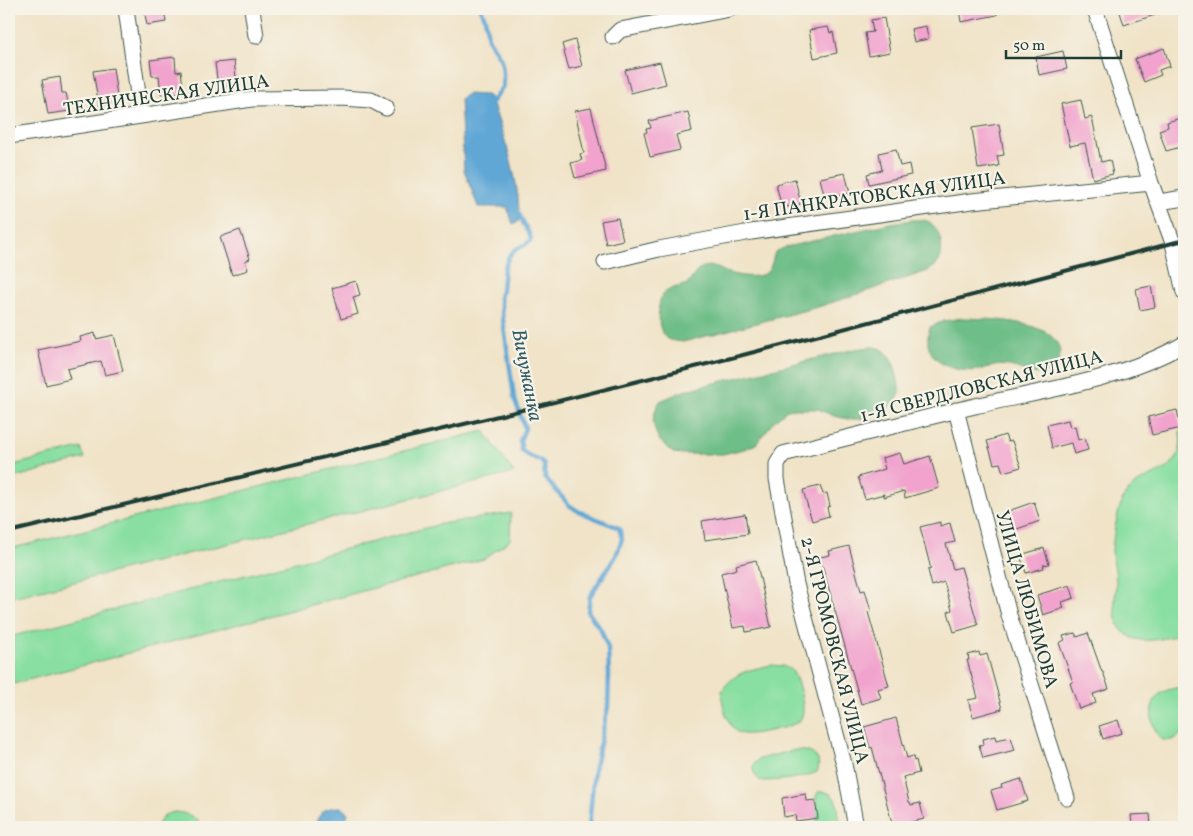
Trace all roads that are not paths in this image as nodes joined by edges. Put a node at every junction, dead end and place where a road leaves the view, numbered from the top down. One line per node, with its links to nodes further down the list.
1 (126, 9): 8 (street)
2 (252, 9): 5 (street)
3 (730, 9): 6 (street)
4 (1094, 9): 10 (street)
5 (256, 36)
6 (613, 37)
7 (386, 108): 8 (street, ТЕХНИЧЕСКАЯ УЛИЦА)
8 (141, 115): 9 (street, ТЕХНИЧЕСКАЯ УЛИЦА)
9 (9, 136)
10 (1151, 182): 12 (street); 13 (street, 1-Я ПАНКРАТОВСКАЯ УЛИЦА)
11 (1184, 198): 12 (street)
12 (1159, 202): 14 (street)
13 (605, 262)
14 (1184, 292)
15 (1184, 344): 16 (street, 1-Я СВЕРДЛОВСКАЯ УЛИЦА)
16 (956, 410): 17 (street, 1-Я СВЕРДЛОВСКАЯ УЛИЦА); 18 (street, УЛИЦА ЛЮБИМОВА)
17 (783, 454): 19 (street, 2-Я ГРОМОВСКАЯ УЛИЦА)
18 (1067, 798)
19 (856, 827)

